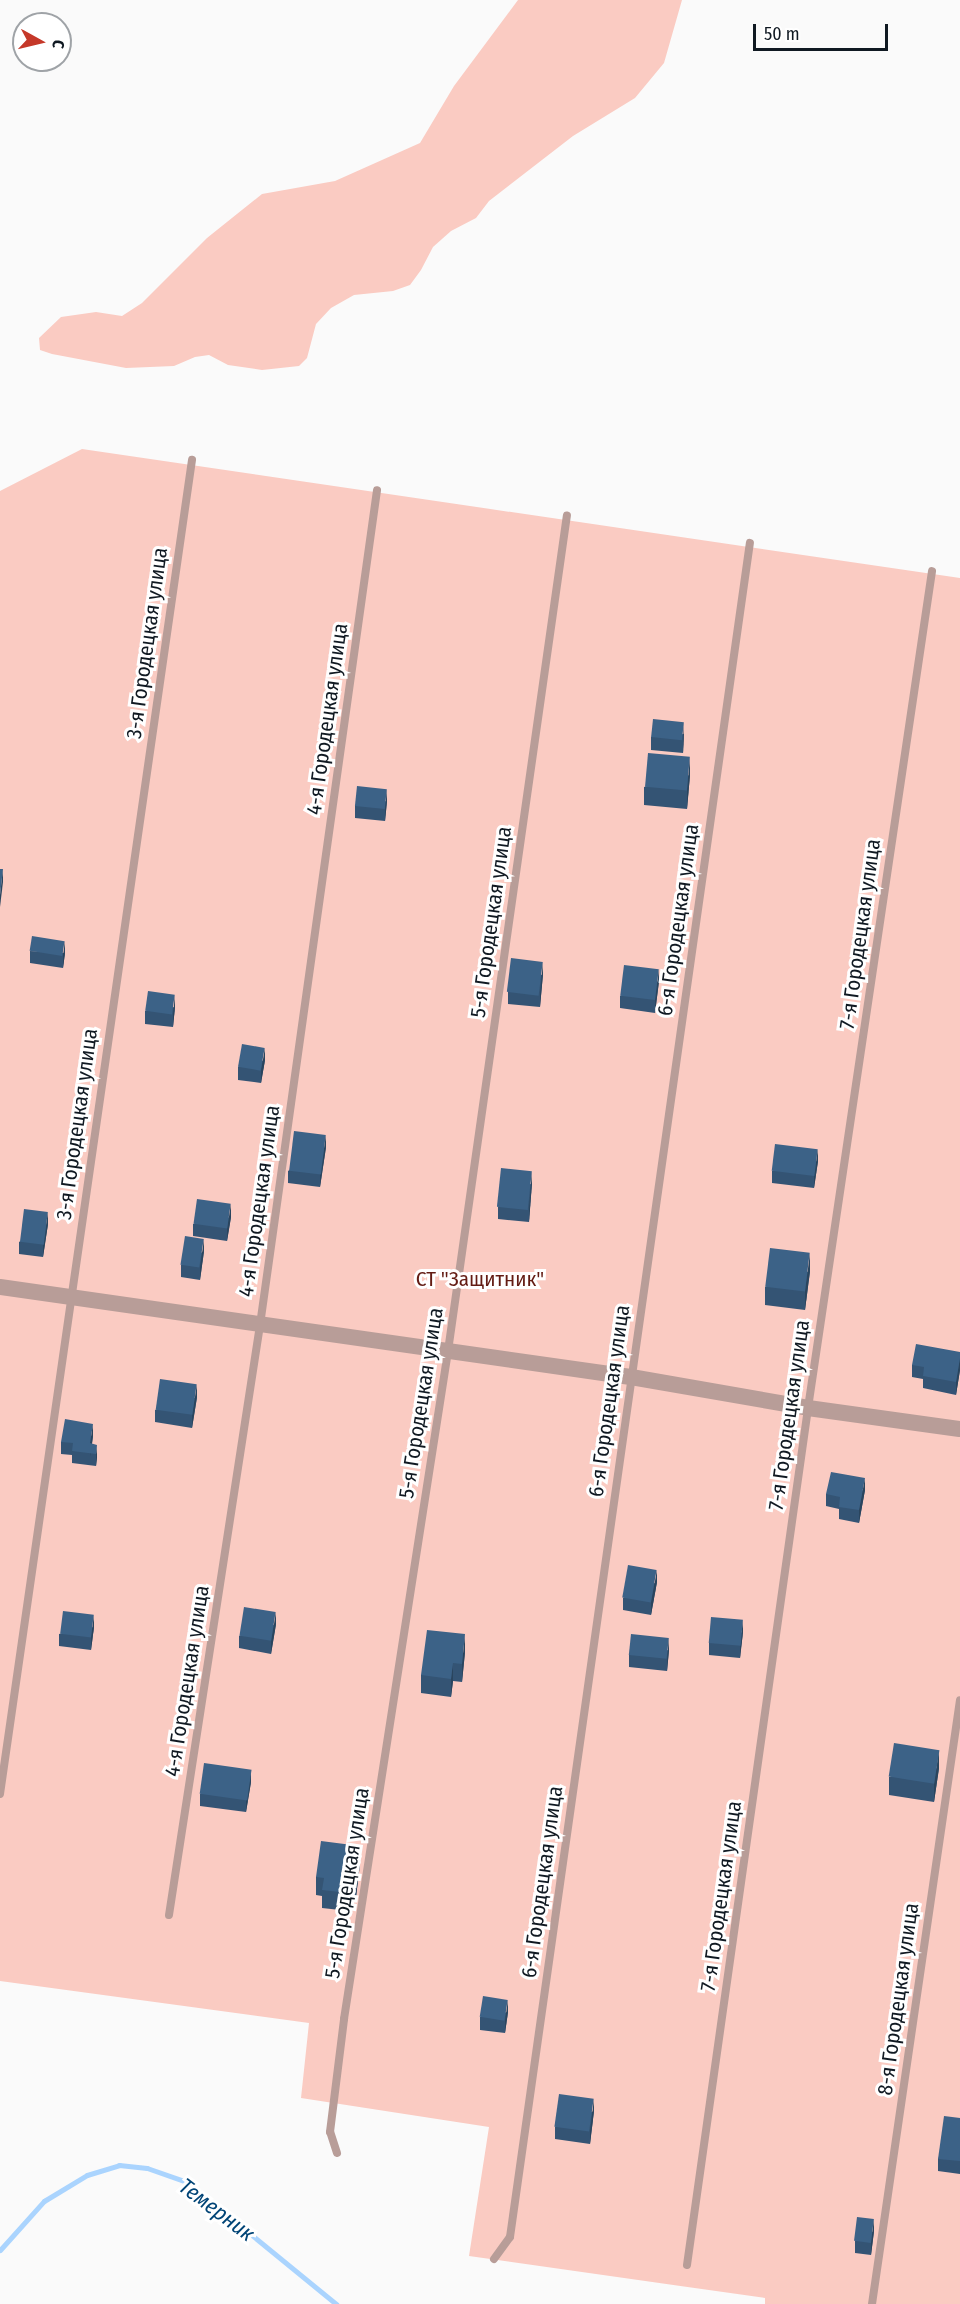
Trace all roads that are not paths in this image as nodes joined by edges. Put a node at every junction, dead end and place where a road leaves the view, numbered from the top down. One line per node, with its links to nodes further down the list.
1 (192, 460): 7 (lane, 3-я Городецкая улица)
2 (377, 490): 8 (lane, 4-я Городецкая улица)
3 (567, 514): 9 (lane, 5-я Городецкая улица)
4 (750, 543): 10 (lane, 6-я Городецкая улица)
5 (932, 571): 11 (lane, 7-я Городецкая улица)
6 (0, 1287): 7 (street)
7 (70, 1296): 8 (street); 14 (lane, 3-я Городецкая улица)
8 (260, 1325): 9 (street); 15 (lane, 4-я Городецкая улица)
9 (448, 1351): 10 (street); 16 (lane, 5-я Городецкая улица)
10 (631, 1377): 11 (street); 17 (lane, 6-я Городецкая улица)
11 (808, 1408): 12 (street); 18 (lane, 7-я Городецкая улица)
12 (960, 1429)
13 (960, 1700): 19 (lane, 8-я Городецкая улица)
14 (0, 1794)
15 (169, 1915)
16 (337, 2153)
17 (494, 2259)
18 (687, 2265)
19 (872, 2304)

